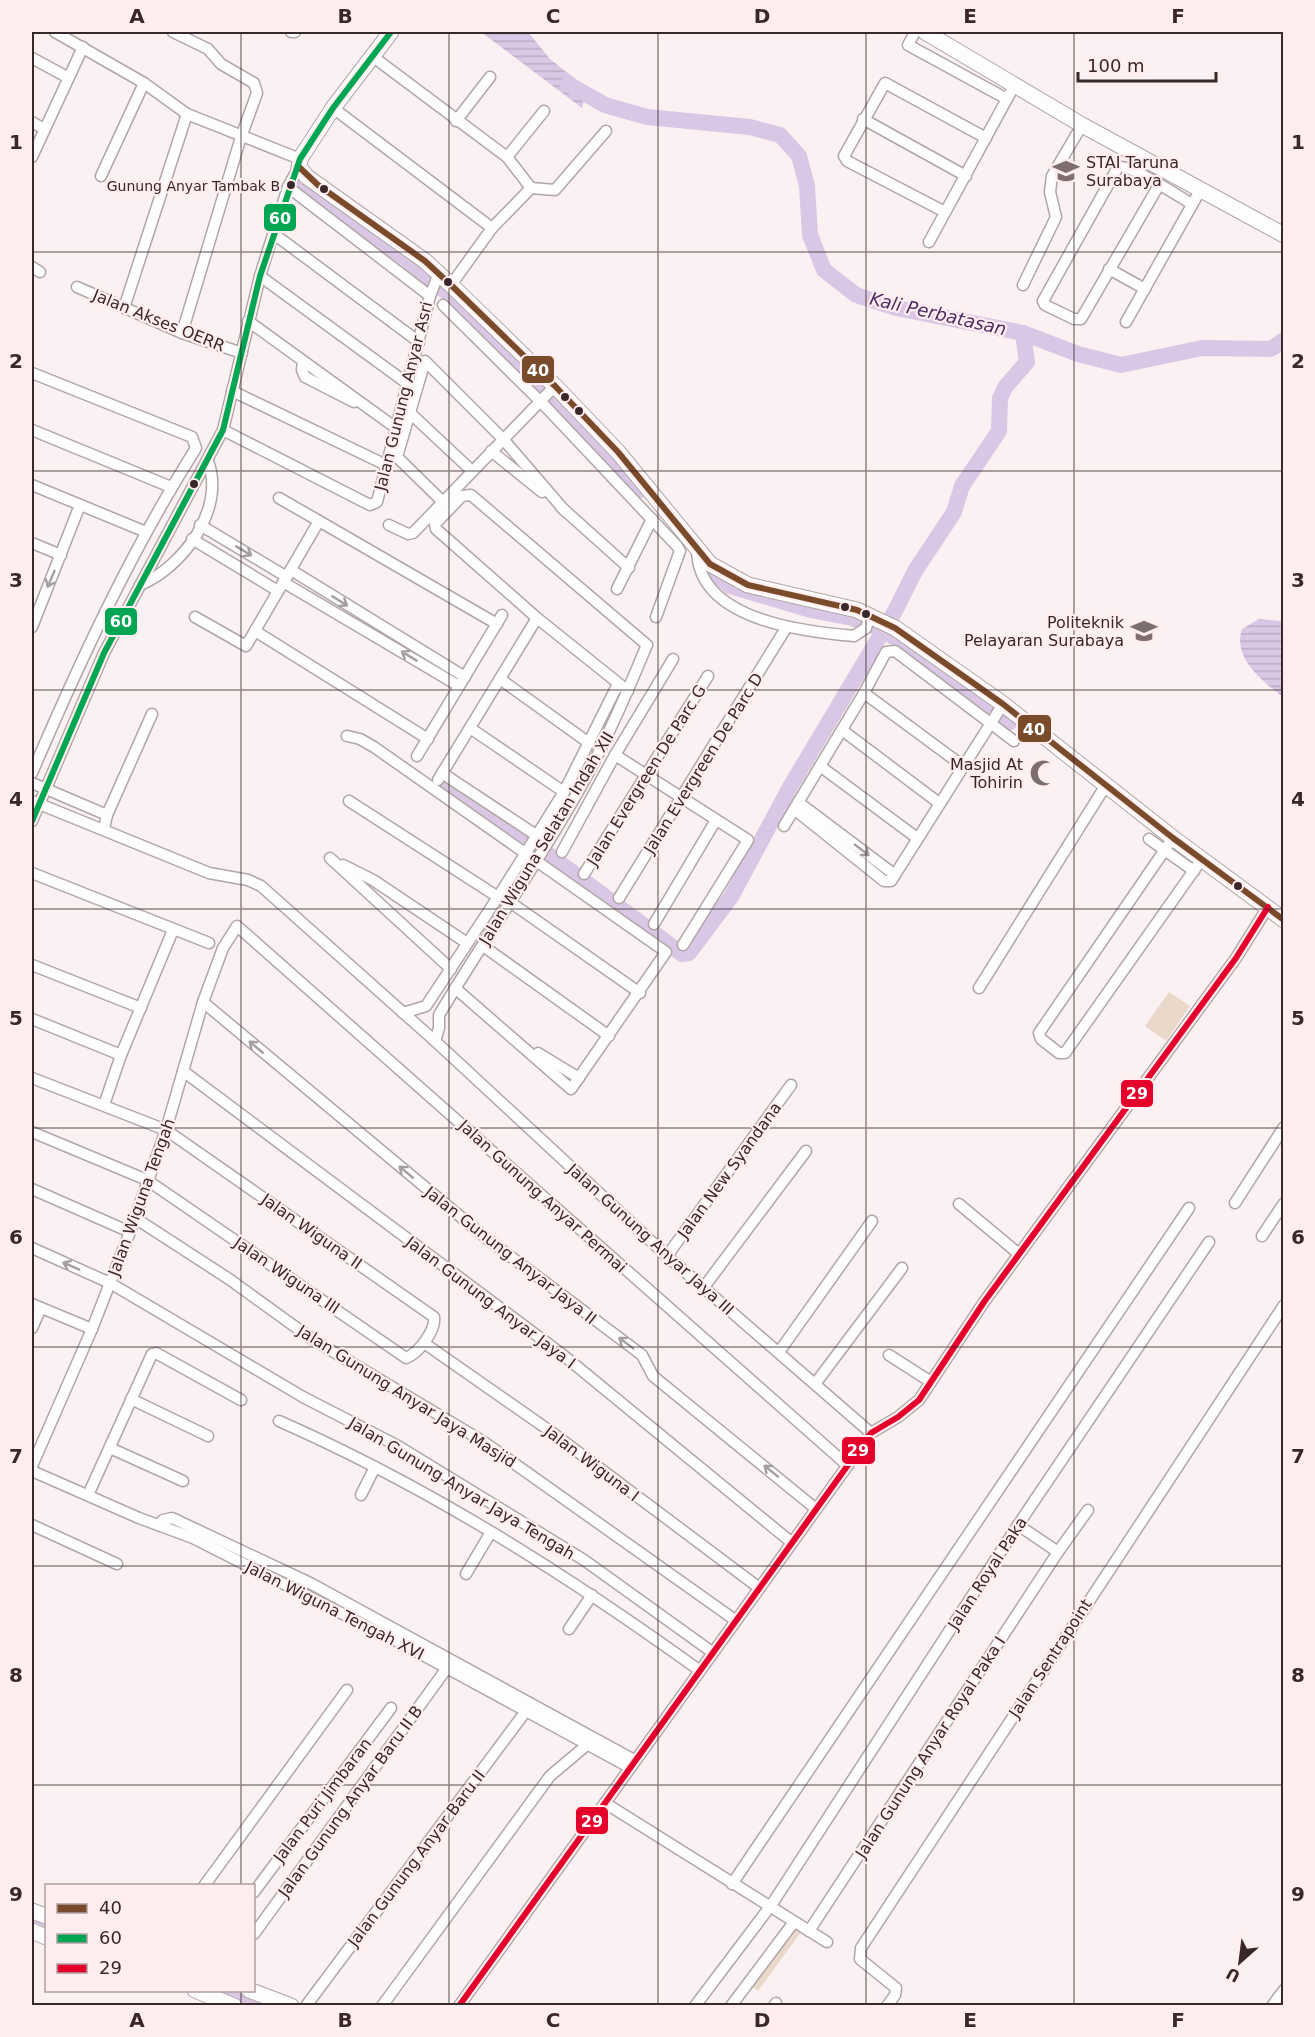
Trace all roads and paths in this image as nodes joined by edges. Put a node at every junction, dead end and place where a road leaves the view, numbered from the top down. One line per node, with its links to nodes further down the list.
1 (55, 32): 6 (street)
2 (173, 32): 22 (street)
3 (391, 32): 7 (street)
4 (915, 32): 12 (street)
5 (925, 32): 12 (street)
6 (83, 46): 9 (street); 11 (street)
7 (372, 56): 13 (street); 17 (street)
8 (32, 58): 9 (street)
9 (67, 77): 20 (street)
10 (490, 77): 17 (street)
11 (144, 83): 15 (street); 27 (street)
12 (1010, 93): 19 (street); 23 (street)
13 (333, 108): 26 (street); 35 (street)
14 (544, 111): 25 (street)
15 (187, 114): 22 (street); 48 (street)
16 (863, 119): 23 (street); 28 (street); 34 (street)
17 (456, 121): 25 (street)
18 (32, 122): 20 (street)
19 (1082, 125): 32 (street); 43 (street)
20 (44, 129): 24 (street)
21 (606, 131): 31 (street)
22 (241, 137): 26 (street); 51 (street)
23 (986, 138): 28 (street)
24 (32, 157)
25 (507, 157): 31 (street)
26 (299, 163): 30 (street); 41 (street)
27 (101, 176)
28 (966, 176): 34 (street)
29 (1159, 184): 33 (street); 39 (street); 39 (street)
30 (288, 187): 36 (street); 46 (street, Jalan Gunung Anyar Asri)
31 (531, 188): 35 (street)
32 (1201, 189): 33 (street); 37 (street)
33 (1192, 204): 45 (street)
34 (945, 212): 38 (street)
35 (492, 228): 42 (street)
36 (274, 234): 40 (street); 52 (street)
37 (1284, 235)
38 (929, 242)
39 (1109, 269): 45 (street)
40 (260, 276): 49 (street); 55 (street)
41 (437, 277): 42 (street); 46 (street, Jalan Gunung Anyar Asri)
42 (452, 285): 57 (street)
43 (1023, 285)
44 (77, 287): 48 (street, Jalan Akses OERR)
45 (1145, 289): 50 (street)
46 (430, 294): 52 (street, Jalan Gunung Anyar Asri)
47 (443, 305): 57 (street)
48 (124, 308): 51 (street, Jalan Akses OERR)
49 (248, 321): 53 (street); 59 (street)
50 (1126, 322)
51 (182, 333): 53 (street, Jalan Akses OERR)
52 (418, 342): 55 (street, Jalan Gunung Anyar Asri)
53 (242, 353): 56 (street)
54 (32, 373): 68 (street)
55 (408, 384): 59 (street, Jalan Gunung Anyar Asri)
56 (232, 391): 61 (street); 65 (street)
57 (550, 396): 62 (street); 73 (street); 80 (street)
58 (410, 412): 62 (street); 66 (street); 70 (street)
59 (396, 428): 65 (street, Jalan Gunung Anyar Asri)
60 (32, 430): 68 (street)
61 (223, 430): 64 (street); 65 (street, Jalan Gunung Anyar Asri)
62 (505, 442): 63 (street); 72 (street)
63 (491, 451): 66 (street); 72 (street)
64 (208, 461): 75 (street); 84 (street)
65 (386, 465)
66 (471, 470): 70 (street)
67 (32, 485): 71 (street)
68 (171, 487): 77 (street)
69 (279, 498): 74 (street)
70 (443, 502): 76 (street)
71 (80, 505): 77 (street); 81 (street)
72 (565, 511): 82 (street)
73 (652, 519): 82 (street); 88 (street)
74 (319, 521): 83 (street); 97 (street)
75 (201, 525): 78 (street); 83 (street, one-way to 83)
76 (389, 525)
77 (146, 532): 114 (street)
78 (192, 540): 83 (street); 84 (street)
79 (32, 543): 81 (street)
80 (697, 552): 90 (street); 92 (street)
81 (61, 555): 86 (street, one-way to 86)
82 (628, 568): 85 (street)
83 (285, 580): 93 (street); 97 (street)
84 (140, 585): 118 (street)
85 (616, 588)
86 (37, 600): 91 (street)
87 (195, 617): 93 (street)
88 (656, 617)
89 (537, 618): 96 (street); 98 (street); 99 (street, Jalan Wiguna Selatan Indah XII)
90 (868, 621): 92 (street); 101 (street)
91 (32, 627)
92 (786, 628): 120 (street, Jalan Evergreen De Parc D)
93 (255, 631): 107 (street)
94 (674, 659): 110 (street)
95 (708, 676): 115 (street, Jalan Evergreen De Parc G)
96 (500, 679): 104 (street); 109 (street)
97 (462, 682): 107 (street)
98 (618, 684): 99 (street); 109 (street, Jalan Wiguna Selatan Indah XII)
99 (628, 691): 133 (street, Jalan Wiguna Selatan Indah XII)
100 (864, 693): 103 (street); 105 (street); 113 (street)
101 (1001, 706): 103 (street); 117 (street)
102 (153, 714): 125 (street)
103 (991, 723): 108 (street); 113 (street)
104 (470, 729): 119 (street); 130 (street)
105 (842, 730): 112 (street); 123 (street)
106 (347, 736): 136 (street)
107 (428, 739): 111 (street)
108 (1014, 741)
109 (589, 743): 119 (street, Jalan Wiguna Selatan Indah XII)
110 (615, 755): 115 (street); 135 (street)
111 (417, 756)
112 (820, 766): 124 (street); 131 (street)
113 (963, 766): 123 (street)
114 (32, 773)
115 (646, 776): 120 (street); 140 (street, Jalan Evergreen De Parc G)
116 (32, 783): 118 (street)
117 (1106, 785): 134 (street); 156 (street)
118 (46, 789): 122 (street); 125 (street)
119 (564, 792): 130 (street, Jalan Wiguna Selatan Indah XII)
120 (683, 798): 126 (street); 142 (street, Jalan Evergreen De Parc D)
121 (349, 801): 141 (street)
122 (35, 803): 127 (street); 129 (street, Jalan Gunung Anyar Jaya III)
123 (939, 803): 131 (street)
124 (796, 806): 128 (street); 131 (street)
125 (107, 815): 129 (street)
126 (716, 820): 146 (street); 151 (street)
127 (32, 821)
128 (784, 826)
129 (104, 829): 161 (street, Jalan Gunung Anyar Jaya III)
130 (535, 838): 133 (street); 136 (street, Jalan Wiguna Selatan Indah XII)
131 (917, 838)
132 (1149, 839): 134 (street)
133 (547, 844): 137 (street, Jalan Wiguna Selatan Indah XII)
134 (1168, 844): 138 (street); 138 (street)
135 (562, 852)
136 (526, 853): 137 (street); 141 (street, Jalan Wiguna Selatan Indah XII)
137 (538, 860): 143 (street, Jalan Wiguna Selatan Indah XII); 157 (street)
138 (1198, 865): 144 (street)
139 (32, 873): 148 (street)
140 (584, 874)
141 (498, 897): 150 (street, Jalan Wiguna Selatan Indah XII)
142 (619, 898)
143 (510, 902): 152 (street, Jalan Wiguna Selatan Indah XII); 157 (street)
144 (1268, 907): 145 (street); 187 (street)
145 (1284, 920)
146 (654, 924)
147 (239, 926): 158 (street, Jalan Wiguna Tengah); 207 (street, Jalan Gunung Anyar Permai)
148 (173, 930): 149 (street); 160 (street)
149 (209, 943)
150 (467, 943): 154 (street, Jalan Wiguna Selatan Indah XII); 154 (street)
151 (683, 945)
152 (483, 946): 155 (street, Jalan Wiguna Selatan Indah XII); 164 (street)
153 (32, 964): 160 (street)
154 (451, 969): 159 (street, Jalan Wiguna Selatan Indah XII)
155 (455, 987): 162 (street, Jalan Wiguna Selatan Indah XII); 164 (street)
156 (979, 988)
157 (640, 993): 164 (street)
158 (203, 1002): 167 (street, Jalan Wiguna Tengah); 213 (street, Jalan Gunung Anyar Jaya II, one-way to 158)
159 (426, 1006): 161 (street); 162 (street)
160 (141, 1008): 166 (street)
161 (404, 1013): 165 (street, Jalan Gunung Anyar Jaya III)
162 (439, 1015): 165 (street, Jalan Wiguna Selatan Indah XII)
163 (32, 1019): 166 (street)
164 (609, 1036)
165 (435, 1041): 188 (street, Jalan Gunung Anyar Jaya III)
166 (121, 1055): 170 (street)
167 (183, 1071): 172 (street, Jalan Wiguna Tengah); 219 (street, Jalan Gunung Anyar Jaya I)
168 (32, 1078): 170 (street)
169 (791, 1085): 188 (street, Jalan New Syandana)
170 (104, 1105): 172 (street)
171 (1284, 1127): 177 (street)
172 (166, 1130): 175 (street, Jalan Wiguna Tengah); 196 (street, Jalan Wiguna II)
173 (32, 1132): 175 (street)
174 (806, 1150): 191 (street)
175 (147, 1180): 181 (street, Jalan Wiguna Tengah); 196 (street, Jalan Wiguna III)
176 (32, 1189): 183 (street)
177 (1235, 1203)
178 (1284, 1203): 184 (street)
179 (959, 1204): 187 (street)
180 (1189, 1208): 237 (street)
181 (135, 1218): 183 (street, Jalan Wiguna Tengah); 225 (street, Jalan Gunung Anyar Jaya Masjid)
182 (872, 1221): 197 (street)
183 (130, 1233): 190 (street, Jalan Wiguna Tengah)
184 (1262, 1236)
185 (1209, 1242): 215 (street, Jalan Royal Paka)
186 (32, 1248): 190 (street, Jalan Gunung Anyar Jaya Tengah, one-way to 186)
187 (1019, 1254): 199 (street)
188 (666, 1256): 191 (street, Jalan Gunung Anyar Jaya III)
189 (902, 1268): 200 (street)
190 (110, 1283): 195 (street, Jalan Wiguna Tengah); 227 (street, Jalan Gunung Anyar Jaya Tengah)
191 (704, 1287): 197 (street, Jalan Gunung Anyar Jaya III)
192 (1284, 1305): 254 (street, Jalan Sentrapoint)
193 (36, 1306): 194 (street); 195 (street)
194 (32, 1328)
195 (92, 1329): 209 (street, Jalan Wiguna Tengah)
196 (424, 1343): 223 (street, Jalan Wiguna I)
197 (779, 1352): 200 (street, Jalan Gunung Anyar Jaya III)
198 (889, 1355): 199 (street)
199 (931, 1382): 204 (street)
200 (815, 1384): 204 (street, Jalan Gunung Anyar Jaya III)
201 (132, 1399): 202 (street); 205 (street); 206 (street)
202 (241, 1400)
203 (279, 1421): 208 (street)
204 (871, 1433): 207 (street)
205 (208, 1436)
206 (110, 1448): 210 (street); 211 (street)
207 (848, 1466): 213 (street)
208 (375, 1467): 212 (street); 218 (street)
209 (32, 1468): 211 (street, Jalan Wiguna Tengah XVI)
210 (183, 1481)
211 (87, 1495): 217 (street, Jalan Wiguna Tengah XVI)
212 (361, 1495)
213 (816, 1509): 219 (street)
214 (1089, 1510): 220 (street, Jalan Gunung Anyar Royal Paka I)
215 (1018, 1525): 220 (street); 239 (street, Jalan Royal Paka)
216 (32, 1526): 221 (street)
217 (158, 1526): 228 (street, Jalan Wiguna Tengah XVI); 234 (street)
218 (491, 1532): 222 (street); 224 (street)
219 (791, 1542): 223 (street)
220 (1054, 1558): 241 (street, Jalan Gunung Anyar Royal Paka I)
221 (117, 1564)
222 (466, 1574)
223 (758, 1587): 225 (street)
224 (592, 1595): 226 (street); 229 (street)
225 (735, 1620): 227 (street)
226 (569, 1629)
227 (712, 1652): 229 (street)
228 (447, 1668): 232 (street, Jalan Wiguna Tengah XVI); 242 (street, Jalan Gunung Anyar Baru II B)
229 (699, 1670): 234 (street)
230 (347, 1690): 236 (street)
231 (391, 1708): 238 (street, Jalan Puri Jimbaran)
232 (526, 1711): 233 (street, Jalan Wiguna Tengah XVI); 249 (street, Jalan Gunung Anyar Baru II)
233 (588, 1744): 234 (street, Jalan Wiguna Tengah XVI); 250 (street)
234 (632, 1763): 235 (street)
235 (605, 1803): 237 (street); 251 (street)
236 (205, 1884)
237 (732, 1884): 239 (street)
238 (255, 1891)
239 (769, 1907): 240 (street); 252 (street, Jalan Royal Paka)
240 (794, 1922): 241 (street); 253 (street)
241 (809, 1931): 243 (street)
242 (255, 1933)
243 (827, 1942)
244 (1284, 1990): 255 (street)
245 (200, 1992): 247 (street)
246 (254, 1992): 248 (street)
247 (234, 2006)
248 (291, 2006)
249 (306, 2006)
250 (382, 2006)
251 (459, 2006)
252 (695, 2006)
253 (731, 2006)
254 (887, 2006)
255 (1272, 2006)

